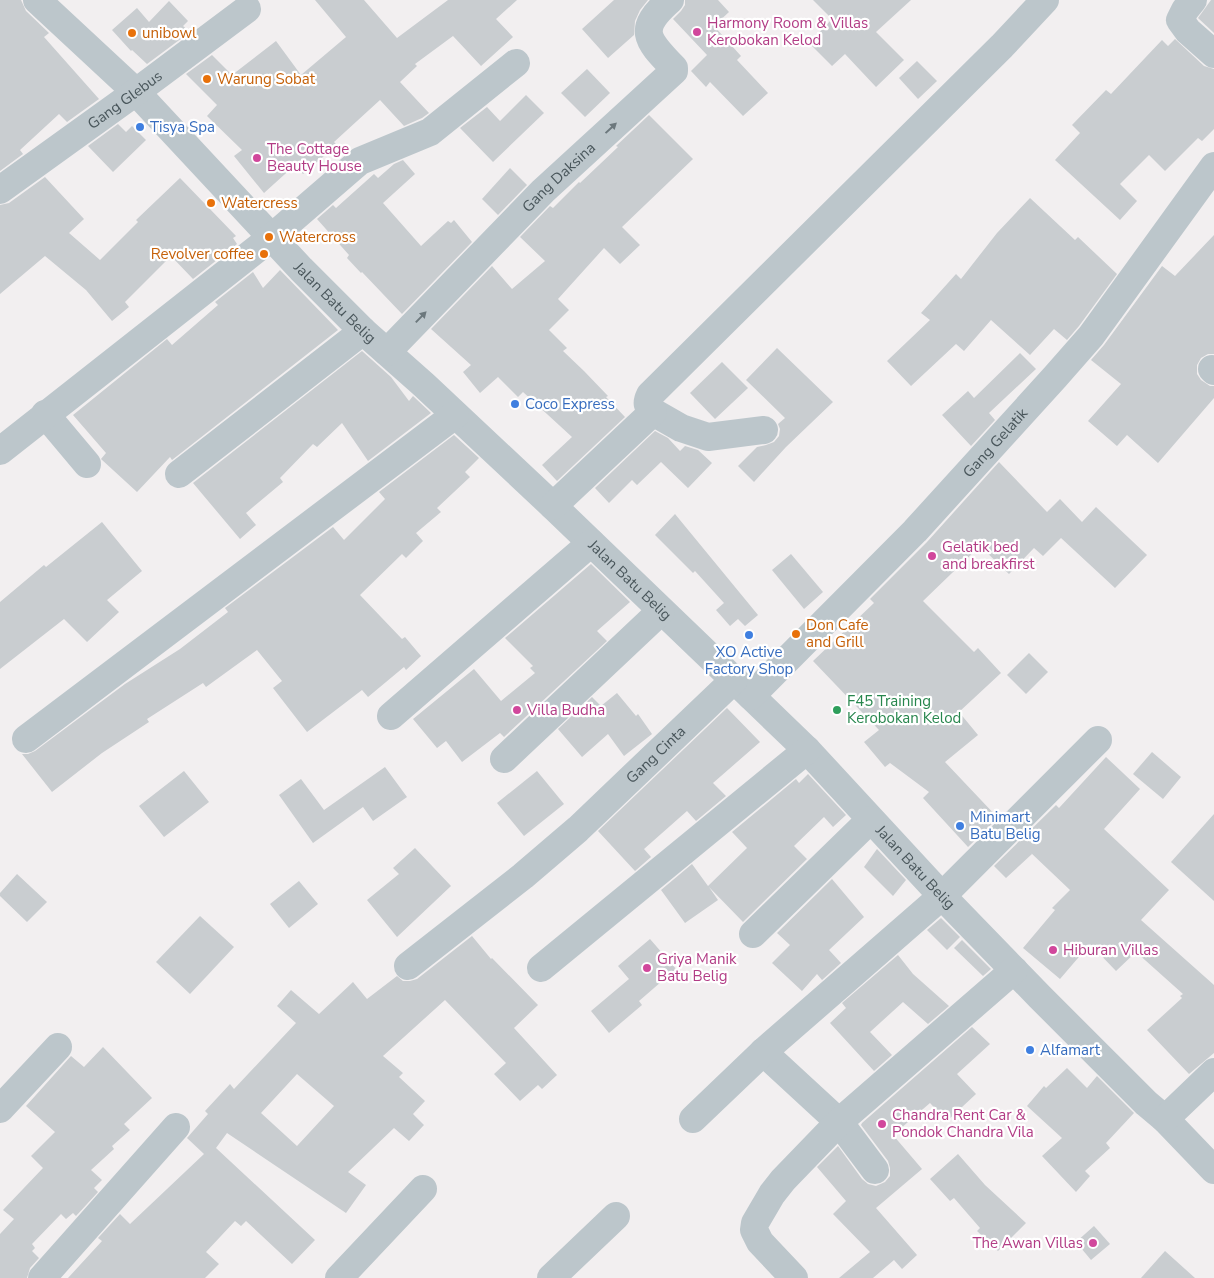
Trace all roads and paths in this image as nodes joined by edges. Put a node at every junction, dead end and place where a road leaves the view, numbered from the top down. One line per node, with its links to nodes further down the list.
1 (37, 0): 8 (street, Jalan Batu Belig)
2 (670, 0): 13 (street, Gang Daksina, one-way to 2)
3 (1045, 0): 14 (street)
4 (1193, 0): 6 (street)
5 (247, 9): 8 (street, Gang Glebus)
6 (1214, 54)
7 (516, 63): 11 (street)
8 (136, 92): 10 (street, Gang Glebus); 11 (street, Jalan Batu Belig)
9 (1214, 166): 24 (street, Gang Gelatik)
10 (0, 190)
11 (272, 237): 12 (street, Jalan Batu Belig); 15 (street)
12 (363, 331): 13 (street, Jalan Batu Belig); 20 (street)
13 (387, 352): 16 (street, Jalan Batu Belig)
14 (653, 412): 17 (street); 21 (street)
15 (45, 414): 18 (street); 19 (street)
16 (455, 415): 21 (street, Jalan Batu Belig); 26 (street)
17 (764, 430)
18 (0, 451)
19 (88, 464)
20 (179, 474)
21 (553, 506): 22 (street, Jalan Batu Belig)
22 (591, 543): 23 (street, Jalan Batu Belig); 25 (street)
23 (661, 611): 24 (street, Jalan Batu Belig); 29 (street)
24 (742, 688): 28 (street, Jalan Batu Belig); 33 (street, Gang Cinta)
25 (391, 716)
26 (26, 739)
27 (1098, 740): 31 (street)
28 (807, 750): 30 (street, Jalan Batu Belig); 34 (street)
29 (504, 759)
30 (870, 820): 31 (street, Jalan Batu Belig); 32 (street)
31 (942, 896): 35 (street, Jalan Batu Belig); 37 (street)
32 (753, 934)
33 (408, 966)
34 (541, 968)
35 (1014, 970): 41 (street, Jalan Batu Belig); 42 (street)
36 (58, 1047): 39 (street)
37 (764, 1052): 40 (street); 42 (street)
38 (1214, 1072): 41 (street)
39 (0, 1110)
40 (693, 1119)
41 (1165, 1119): 45 (street, Jalan Batu Belig)
42 (839, 1122): 44 (street); 51 (street)
43 (176, 1126): 48 (street)
44 (875, 1170)
45 (1214, 1170)
46 (423, 1189): 49 (street)
47 (616, 1216): 50 (street)
48 (42, 1278)
49 (339, 1278)
50 (551, 1278)
51 (794, 1278)

